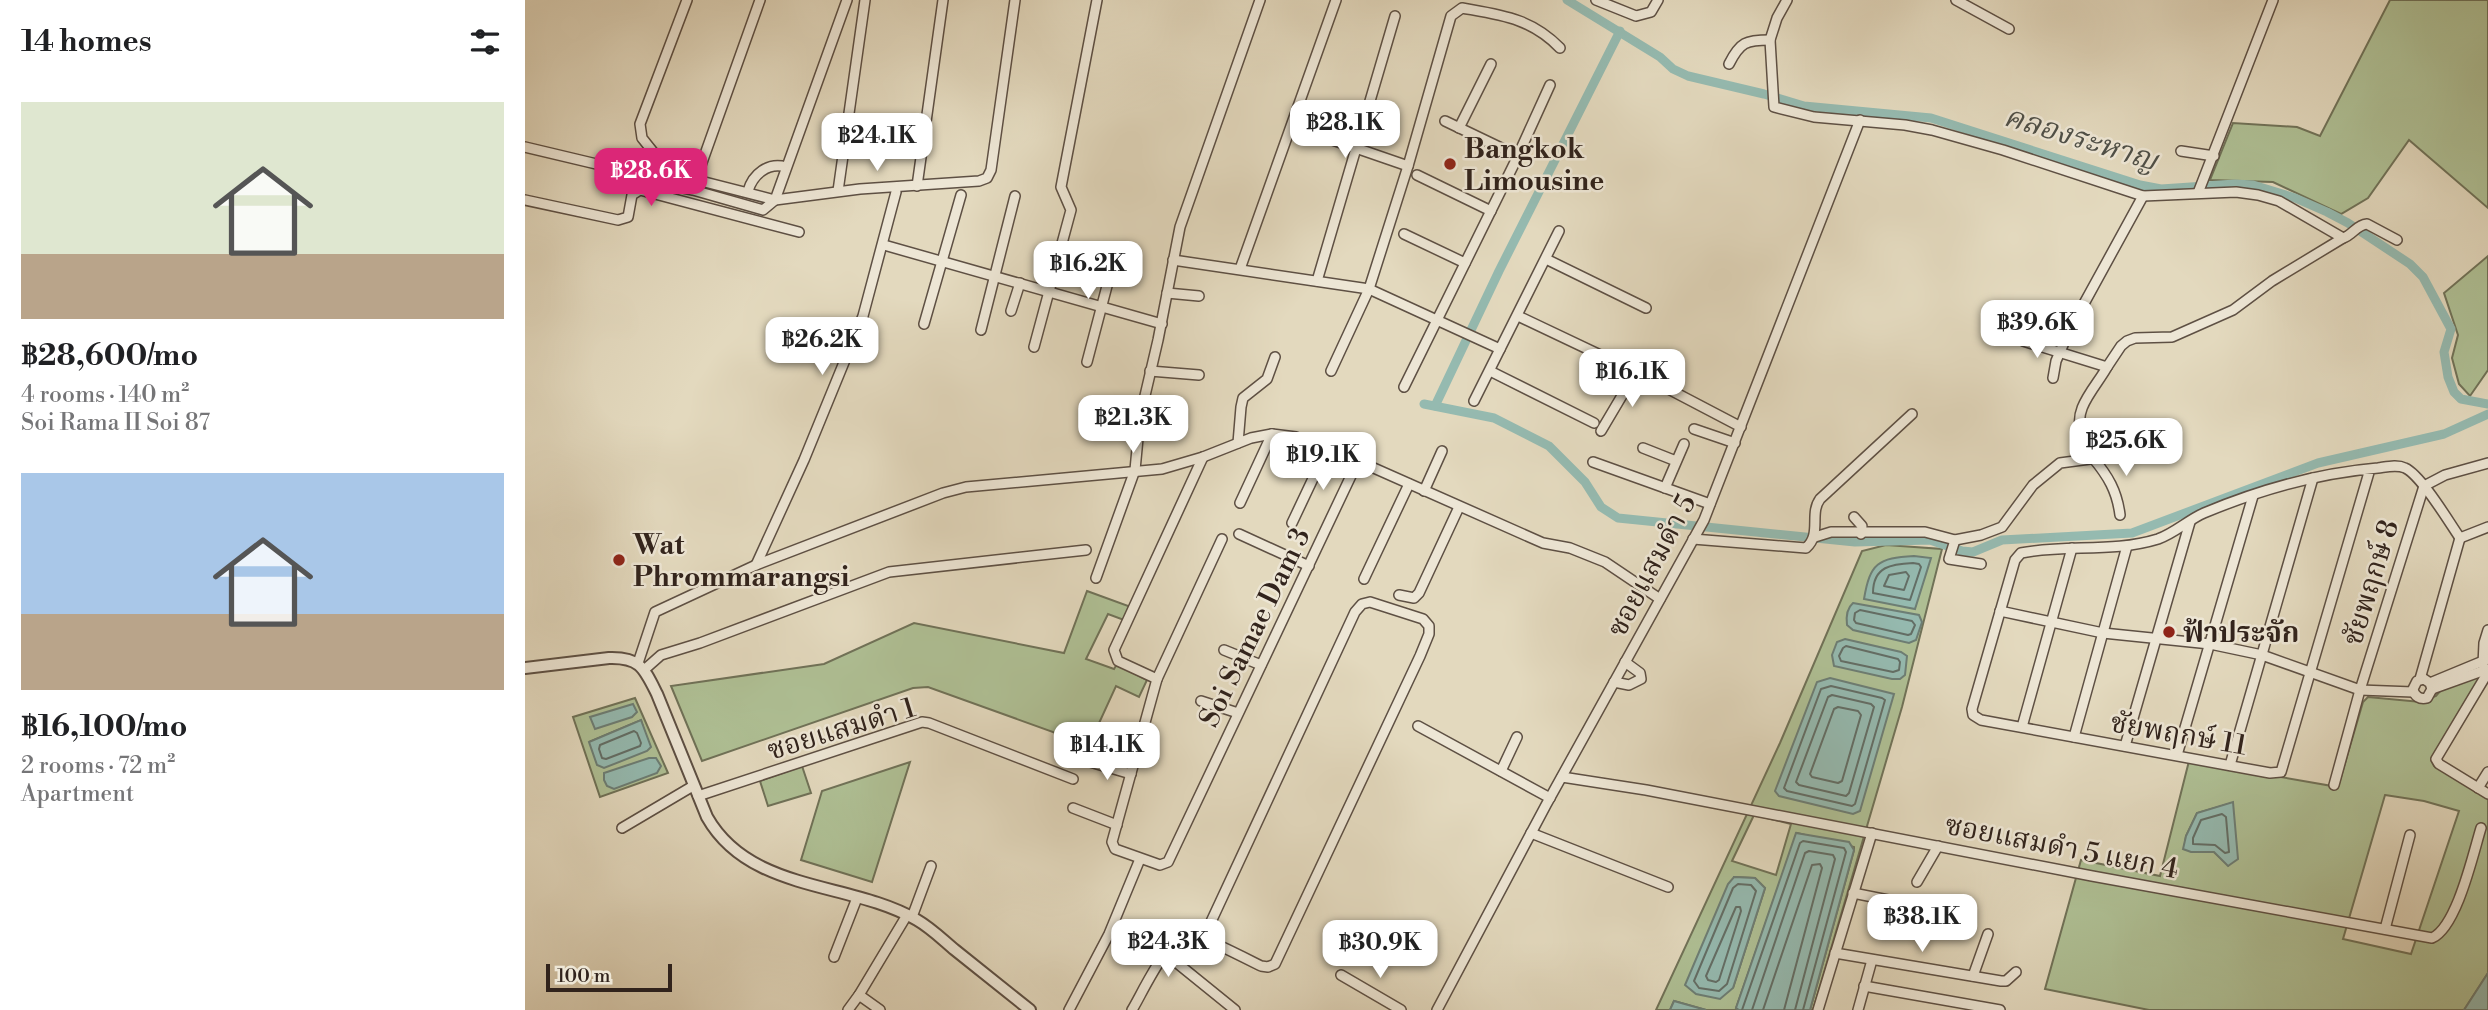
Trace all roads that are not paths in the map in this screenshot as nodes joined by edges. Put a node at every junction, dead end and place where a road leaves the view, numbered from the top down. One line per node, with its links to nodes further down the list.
1 (687, 0): 33 (street)
2 (760, 0): 37 (street)
3 (847, 0): 32 (street)
4 (865, 0): 41 (street)
5 (943, 0): 38 (street)
6 (1015, 0): 38 (street)
7 (1097, 0): 65 (street)
8 (1260, 0): 58 (street)
9 (1336, 0): 24 (street)
10 (1596, 0): 11 (street)
11 (1658, 0)
12 (1787, 0): 17 (street)
13 (1956, 0): 16 (street)
14 (2273, 0): 30 (street)
15 (1395, 16): 27 (street)
16 (2009, 29)
17 (1770, 40): 20 (street); 22 (street)
18 (1560, 48): 31 (street)
19 (1491, 64): 25 (street)
20 (1729, 64)
21 (1550, 85): 29 (street)
22 (1860, 120): 45 (street); 93 (street, ซอยแสมดำ 5)
23 (1445, 121): 25 (street)
24 (1292, 126): 27 (street); 60 (street)
25 (1459, 128): 29 (street)
26 (525, 147): 34 (street)
27 (1355, 148): 31 (street); 62 (street)
28 (2181, 151): 30 (street)
29 (1518, 156): 48 (street)
30 (2214, 156): 39 (street)
31 (1408, 166): 64 (street)
32 (786, 167): 40 (street); 47 (street)
33 (655, 169): 34 (street); 36 (street); 37 (street)
34 (629, 172): 36 (street)
35 (1417, 175): 48 (street)
36 (652, 181): 37 (street)
37 (694, 185): 40 (street); 47 (street)
38 (918, 186): 41 (street)
39 (2200, 188): 45 (street); 52 (street)
40 (748, 191): 47 (street)
41 (838, 191): 47 (street)
42 (896, 192): 54 (street)
43 (961, 195): 57 (street)
44 (1016, 196): 61 (street)
45 (2143, 196): 79 (street)
46 (525, 200): 50 (street)
47 (775, 200)
48 (1491, 211): 59 (street)
49 (1559, 230): 56 (street)
50 (799, 232)
51 (1404, 234): 59 (street)
52 (2347, 237): 53 (street); 82 (street)
53 (2397, 240)
54 (884, 245): 57 (street); 137 (street)
55 (1117, 248): 68 (street)
56 (1546, 259): 69 (street); 71 (street)
57 (942, 260): 61 (street); 73 (street)
58 (1173, 260): 60 (street); 66 (street)
59 (1465, 263): 72 (street)
60 (1240, 269): 62 (street)
61 (995, 276): 63 (street); 75 (street)
62 (1317, 281): 64 (street)
63 (1020, 283): 65 (street); 70 (street)
64 (1370, 289): 72 (street); 84 (street)
65 (1049, 292): 68 (street); 77 (street)
66 (1167, 293): 67 (street); 74 (street)
67 (1199, 296)
68 (1102, 306): 74 (street); 81 (street)
69 (1646, 308)
70 (1011, 311)
71 (1518, 316): 78 (street); 86 (street)
72 (1436, 318): 78 (street); 89 (street)
73 (925, 324)
74 (1162, 324): 83 (street)
75 (981, 330)
76 (2023, 341): 79 (street)
77 (1034, 347)
78 (1500, 349): 85 (street)
79 (2060, 352): 82 (street); 88 (street)
80 (1275, 357): 97 (street)
81 (1087, 362)
82 (2107, 368): 105 (street)
83 (1150, 371): 87 (street); 111 (street)
84 (1331, 371)
85 (1490, 371): 90 (street); 92 (street)
86 (1636, 372): 93 (street); 95 (street)
87 (1199, 375)
88 (2053, 377)
89 (1403, 387)
90 (1474, 401)
91 (1912, 414): 128 (street)
92 (1594, 423)
93 (1741, 427): 98 (street, ซอยแสมดำ 5)
94 (1694, 429): 98 (street)
95 (1601, 431)
96 (1272, 434): 97 (street); 101 (street); 118 (street)
97 (1238, 443): 104 (street)
98 (1735, 443): 119 (street, ซอยแสมดำ 5)
99 (1683, 444): 107 (street)
100 (1643, 448): 107 (street)
101 (1327, 449): 106 (street); 124 (street)
102 (2141, 450): 105 (street)
103 (1442, 451): 116 (street)
104 (1203, 457): 111 (street); 157 (street)
105 (2097, 457): 121 (street); 132 (street)
106 (1358, 461): 113 (street); 138 (street, Soi Samae Dam 3)
107 (1676, 461): 115 (street)
108 (1593, 462): 115 (street)
109 (2488, 463): 114 (street)
110 (2370, 469): 112 (street); 114 (street); 156 (street)
111 (1135, 470): 137 (street); 139 (street)
112 (2313, 478): 117 (street); 150 (street)
113 (1409, 484): 116 (street); 140 (street)
114 (2424, 486): 129 (street); 161 (street, ชัยพฤกษ์ 8)
115 (1665, 488): 119 (street)
116 (1424, 491): 120 (street)
117 (2253, 496): 123 (street); 148 (street)
118 (1240, 503)
119 (1710, 504): 131 (street, ซอยแสมดำ 5)
120 (1459, 507): 141 (street); 142 (street)
121 (2120, 514)
122 (1854, 517): 127 (street)
123 (2190, 522): 133 (street); 147 (street)
124 (1292, 523)
125 (2488, 527): 129 (street)
126 (1239, 534): 138 (street)
127 (1861, 534): 128 (street); 132 (street)
128 (1815, 537): 131 (street)
129 (2460, 538): 158 (street)
130 (1222, 539): 157 (street)
131 (1693, 539): 142 (street, ซอยแสมดำ 5)
132 (1955, 540): 136 (street)
133 (2127, 546): 134 (street); 146 (street)
134 (2072, 548): 143 (street); 144 (street)
135 (1086, 550): 154 (street)
136 (1981, 564)
137 (756, 565): 154 (street)
138 (1309, 566): 152 (street, Soi Samae Dam 3)
139 (1096, 578)
140 (1364, 579)
141 (1399, 595)
142 (1660, 599): 151 (street, ซอยแสมดำ 5)
143 (2000, 611): 144 (street); 166 (street, ชัยพฤกษ์ 11)
144 (2051, 623): 146 (street); 166 (street)
145 (2488, 629): 153 (street)
146 (2103, 632): 147 (street); 168 (street)
147 (2156, 640): 148 (street); 169 (street)
148 (2210, 644): 150 (street); 170 (street)
149 (1224, 650): 152 (street)
150 (2262, 655): 156 (street); 172 (street)
151 (1625, 662): 159 (street, ซอยแสมดำ 5); 159 (street)
152 (1261, 666): 164 (street, Soi Samae Dam 3)
153 (2486, 666): 160 (street); 179 (street)
154 (641, 667): 155 (street); 180 (street)
155 (525, 668)
156 (2311, 672): 161 (street); 172 (street, ชัยพฤกษ์ 11)
157 (1157, 679): 175 (street)
158 (2420, 679): 160 (street); 162 (street)
159 (1614, 682): 176 (street, ซอยแสมดำ 5)
160 (2431, 686): 162 (street)
161 (2360, 690): 162 (street); 178 (street, ชัยพฤกษ์ 8)
162 (2413, 692)
163 (1201, 701): 164 (street)
164 (1238, 713): 191 (street, Soi Samae Dam 3)
165 (1418, 726): 173 (street)
166 (2022, 727): 168 (street, ชัยพฤกษ์ 11)
167 (1517, 737): 173 (street)
168 (2074, 737): 169 (street, ชัยพฤกษ์ 11)
169 (2125, 746): 170 (street, ชัยพฤกษ์ 11)
170 (2177, 755): 172 (street, ชัยพฤกษ์ 11)
171 (1090, 762): 175 (street)
172 (2230, 765)
173 (1501, 771): 182 (street)
174 (2488, 772): 179 (street)
175 (1132, 774): 184 (street)
176 (1562, 777): 182 (street, ซอยแสมดำ 5); 188 (street, ซอยแสมดำ 5 แยก 4)
177 (1073, 779): 180 (street, ซอยแสมดำ 1)
178 (2334, 785)
179 (2478, 788): 181 (street)
180 (696, 791): 185 (street, ซอยแสมดำ 1); 196 (street)
181 (2488, 794)
182 (1551, 798): 187 (street, ซอยแสมดำ 5)
183 (1073, 808): 184 (street)
184 (1117, 825): 191 (street)
185 (622, 828)
186 (2481, 828): 199 (street, ซอยแสมดำ 5 แยก 4)
187 (1531, 833): 194 (street); 218 (street, ซอยแสมดำ 5)
188 (1872, 833): 190 (street, ซอยแสมดำ 5 แยก 4); 195 (street)
189 (2410, 835): 199 (street)
190 (1938, 846): 193 (street); 199 (street, ซอยแสมดำ 5 แยก 4)
191 (1140, 859): 214 (street)
192 (931, 866): 198 (street)
193 (1917, 882)
194 (1668, 887)
195 (1853, 893): 197 (street); 202 (street)
196 (857, 898): 198 (street); 203 (street)
197 (1893, 901)
198 (910, 916): 210 (street); 213 (street)
199 (2385, 929)
200 (1987, 934): 208 (street)
201 (1203, 939): 201 (street); 215 (street)
202 (1835, 953): 204 (street); 219 (street)
203 (834, 957)
204 (1872, 960): 208 (street); 209 (street)
205 (1177, 963): 216 (street)
206 (2016, 972): 208 (street)
207 (1341, 975): 217 (street)
208 (1973, 976)
209 (1864, 986): 220 (street); 221 (street)
210 (859, 995): 211 (street); 212 (street)
211 (848, 1010)
212 (880, 1010)
213 (1030, 1010)
214 (1069, 1010)
215 (1132, 1010)
216 (1235, 1010)
217 (1401, 1010)
218 (1437, 1010)
219 (1818, 1010)
220 (1858, 1010)
221 (2000, 1010)

